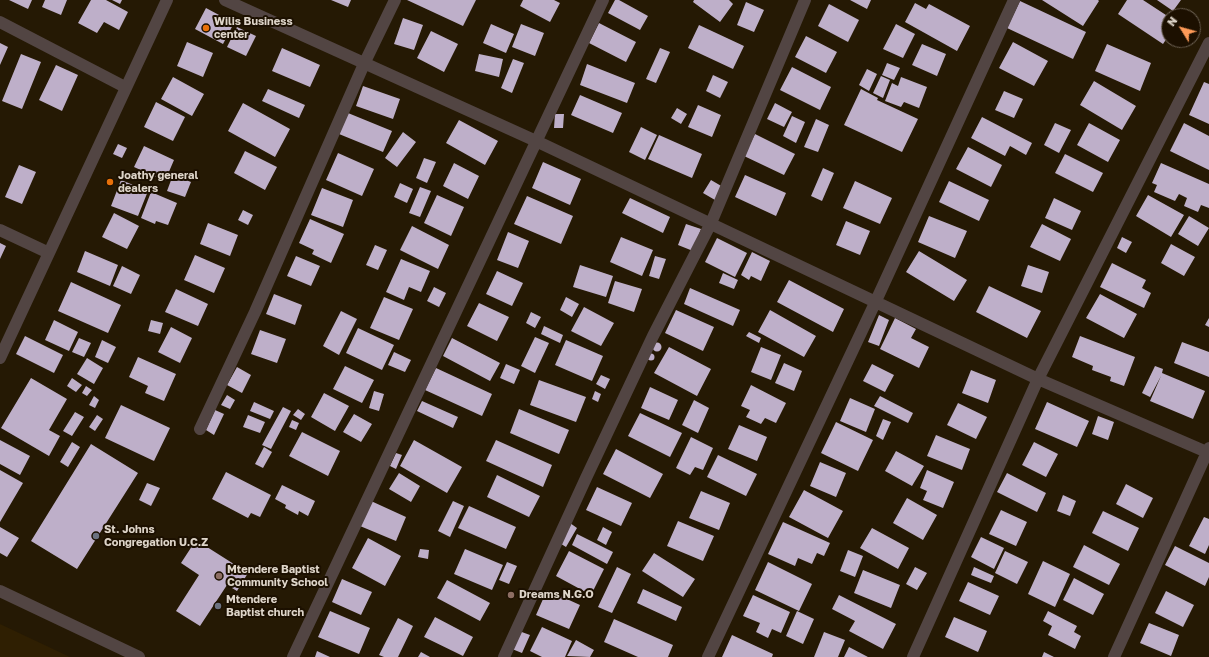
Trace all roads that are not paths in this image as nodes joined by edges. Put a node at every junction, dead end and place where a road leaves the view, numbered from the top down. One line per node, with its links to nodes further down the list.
1 (167, 0): 10 (street)
2 (225, 0): 9 (street)
3 (395, 0): 9 (street)
4 (603, 0): 11 (street)
5 (804, 0): 12 (street)
6 (1014, 0): 15 (street)
7 (0, 22): 10 (street)
8 (1209, 43): 17 (street)
9 (364, 64): 11 (street); 18 (street)
10 (125, 87): 14 (street)
11 (536, 141): 12 (street); 22 (street)
12 (711, 223): 15 (street); 23 (street)
13 (0, 230): 14 (street)
14 (49, 253): 16 (street)
15 (875, 303): 17 (street); 24 (street)
16 (0, 358)
17 (1038, 379): 19 (street); 25 (street)
18 (200, 429)
19 (1208, 451): 26 (street)
20 (0, 591): 21 (street)
21 (139, 657)
22 (292, 657)
23 (504, 657)
24 (708, 657)
25 (913, 657)
26 (1114, 657)

